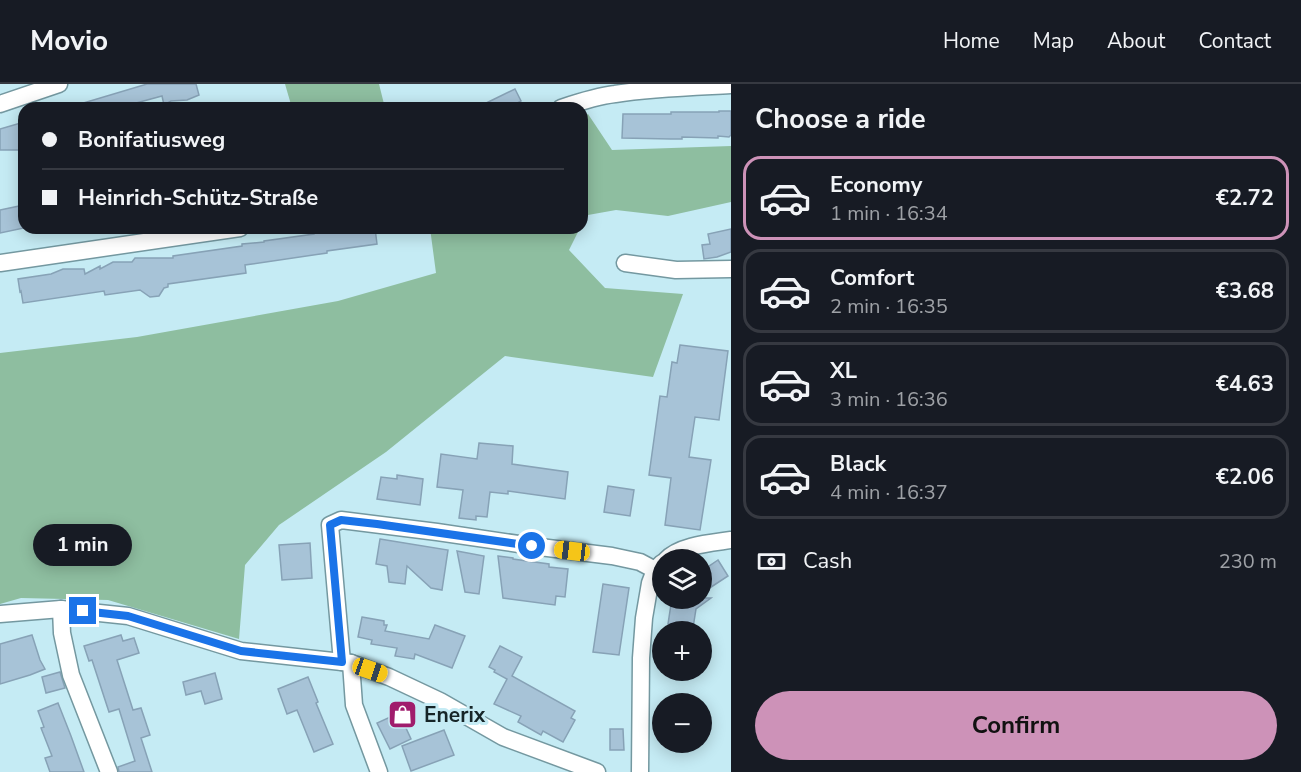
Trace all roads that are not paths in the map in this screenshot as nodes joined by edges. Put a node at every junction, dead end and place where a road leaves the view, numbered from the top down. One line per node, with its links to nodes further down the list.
1 (58, 84): 4 (street)
2 (731, 85): 3 (street)
3 (578, 102)
4 (0, 104)
5 (199, 234): 6 (street)
6 (0, 263)
7 (625, 263): 8 (street)
8 (731, 269)
9 (731, 540): 10 (street)
10 (686, 549)
11 (652, 563): 15 (street)
12 (652, 580): 19 (street)
13 (61, 609): 14 (street); 15 (street); 16 (street)
14 (0, 614)
15 (347, 662): 17 (street); 18 (street)
16 (109, 772)
17 (379, 772)
18 (597, 772)
19 (640, 772)

